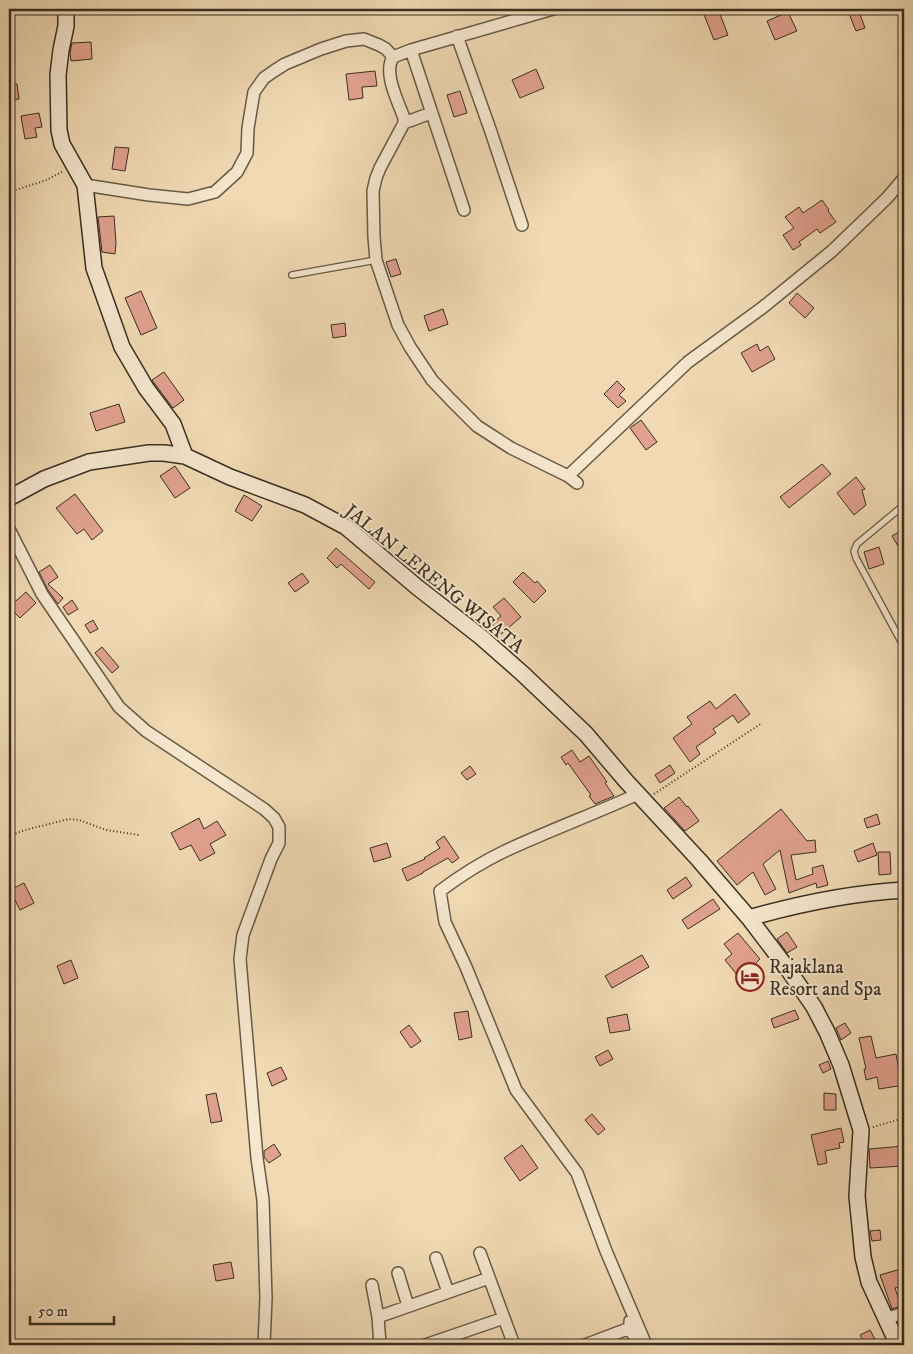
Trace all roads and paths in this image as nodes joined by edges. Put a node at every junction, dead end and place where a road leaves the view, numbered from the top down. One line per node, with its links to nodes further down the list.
1 (66, 9): 8 (main road)
2 (553, 9): 3 (street)
3 (457, 36): 4 (street); 13 (street)
4 (411, 50): 5 (street); 6 (street)
5 (393, 57): 7 (street); 10 (street)
6 (431, 113): 7 (street); 12 (street)
7 (404, 123): 14 (street)
8 (74, 166): 10 (main road); 11 (path)
9 (904, 178): 14 (street)
10 (85, 185): 16 (main road)
11 (9, 192)
12 (464, 210)
13 (522, 225)
14 (376, 260): 15 (lane)
15 (292, 275)
16 (185, 456): 17 (main road, JALAN LERENG WISATA); 22 (main road, JALAN LERENG WISATA)
17 (9, 498)
18 (904, 505): 20 (lane)
19 (9, 529): 43 (street)
20 (904, 647)
21 (762, 723): 22 (path)
22 (641, 797): 26 (main road, JALAN LERENG WISATA); 35 (street)
23 (139, 835): 24 (path)
24 (9, 836)
25 (904, 890): 26 (main road)
26 (748, 918): 28 (main road, JALAN LERENG WISATA)
27 (904, 1118): 28 (path)
28 (861, 1130): 40 (main road, JALAN LERENG WISATA)
29 (480, 1252): 32 (street)
30 (436, 1258): 34 (street)
31 (398, 1273): 36 (street)
32 (489, 1278): 34 (street); 39 (street)
33 (372, 1285): 38 (street)
34 (448, 1292): 36 (street)
35 (627, 1299): 41 (street); 42 (street)
36 (408, 1306): 38 (street)
37 (904, 1313): 40 (street)
38 (378, 1317): 44 (street)
39 (504, 1318): 45 (street); 46 (street)
40 (885, 1319): 48 (main road, JALAN LERENG WISATA)
41 (630, 1328): 42 (street); 47 (street)
42 (643, 1343)
43 (264, 1345)
44 (380, 1345)
45 (425, 1345)
46 (514, 1345)
47 (585, 1345)
48 (898, 1345)

